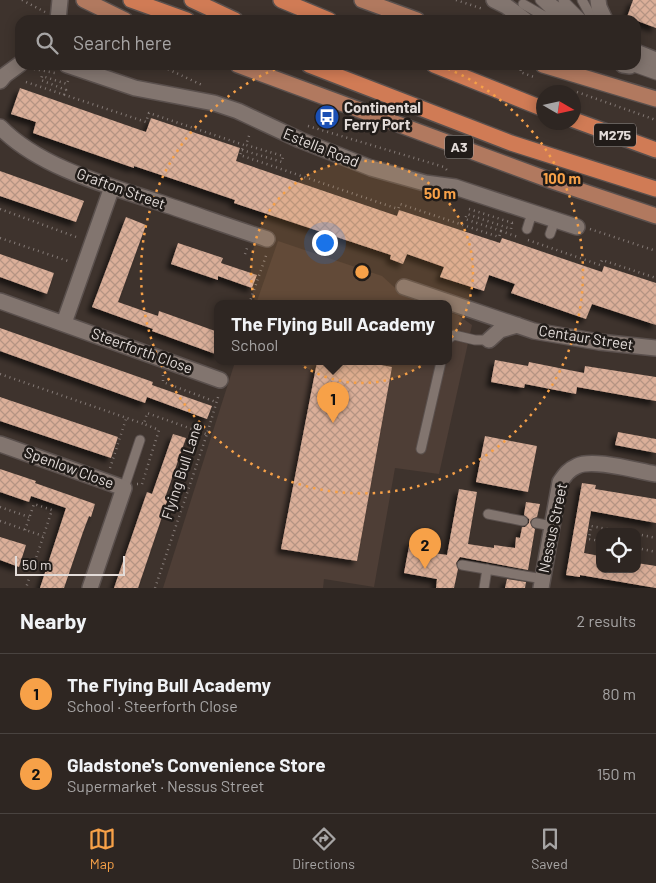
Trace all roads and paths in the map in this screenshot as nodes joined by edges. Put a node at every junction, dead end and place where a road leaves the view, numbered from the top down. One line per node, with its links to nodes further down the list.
1 (22, 0): 17 (path)
2 (60, 0): 18 (street)
3 (84, 0): 19 (main road)
4 (131, 0): 20 (highway)
5 (192, 0): 21 (highway)
6 (281, 0): 22 (highway)
7 (362, 0): 23 (main road)
8 (456, 0): 16 (path)
9 (540, 0): 26 (lane)
10 (548, 0): 27 (lane)
11 (552, 0): 28 (lane)
12 (563, 0): 29 (lane)
13 (582, 0): 30 (lane)
14 (598, 0): 31 (street)
15 (527, 2): 25 (lane)
16 (489, 5): 24 (street)
17 (49, 15)
18 (58, 15)
19 (115, 15)
20 (173, 15)
21 (224, 15)
22 (317, 15)
23 (403, 15)
24 (519, 15)
25 (555, 15)
26 (556, 15)
27 (556, 15)
28 (557, 15)
29 (578, 15)
30 (590, 15)
31 (603, 15)
32 (641, 54): 33 (street)
33 (656, 60)
34 (641, 66): 36 (lane)
35 (15, 68): 47 (street)
36 (656, 68)
37 (641, 69): 46 (lane)
38 (170, 70): 50 (path)
39 (252, 70): 67 (main road, A3)
40 (322, 70): 49 (highway, M275)
41 (333, 70): 49 (highway, M275)
42 (446, 70): 54 (highway)
43 (521, 70): 45 (path)
44 (68, 71): 52 (path); 66 (street, Estella Road)
45 (541, 72): 53 (main road)
46 (656, 75)
47 (0, 81)
48 (26, 82): 52 (path)
49 (362, 85): 64 (highway, M275)
50 (209, 88)
51 (581, 93): 55 (path)
52 (64, 95): 60 (path)
53 (656, 99)
54 (536, 106)
55 (656, 120)
56 (581, 123): 61 (highway, M275)
57 (306, 125): 62 (path)
58 (0, 127): 63 (street, Grafton Street)
59 (251, 132): 60 (path)
60 (242, 150): 71 (path)
61 (656, 150)
62 (449, 172)
63 (112, 187): 76 (street, Grafton Street); 85 (street)
64 (656, 189)
65 (0, 210): 74 (path)
66 (532, 213): 69 (street, Estella Road); 70 (lane)
67 (656, 216)
68 (512, 224): 71 (path)
69 (583, 227): 77 (path)
70 (527, 229)
71 (501, 231): 72 (path)
72 (519, 237)
73 (0, 238): 78 (path)
74 (83, 240)
75 (528, 240): 79 (path)
76 (267, 245): 81 (path)
77 (656, 250)
78 (75, 264)
79 (656, 278)
80 (404, 287): 82 (street, Centaur Street)
81 (250, 300)
82 (442, 300)
83 (0, 301): 85 (street, Steerforth Close)
84 (452, 303): 86 (street, Centaur Street)
85 (64, 323): 92 (street, Steerforth Close)
86 (516, 325): 88 (street); 89 (street, Centaur Street)
87 (452, 336): 88 (lane)
88 (489, 340)
89 (656, 348)
90 (440, 365): 97 (lane)
91 (0, 374): 93 (path)
92 (220, 384): 94 (path, Flying Bull Lane)
93 (126, 418): 94 (path); 98 (path)
94 (207, 434): 121 (path, Flying Bull Lane)
95 (140, 440): 100 (lane)
96 (0, 444): 100 (street, Spenlow Close)
97 (421, 449)
98 (108, 472)
99 (656, 474): 107 (street, Nessus Street)
100 (124, 488): 120 (street, Spenlow Close)
101 (0, 507): 103 (path)
102 (488, 514): 105 (lane)
103 (29, 517): 109 (path); 111 (path)
104 (0, 521): 109 (path)
105 (523, 521)
106 (536, 523): 107 (lane)
107 (552, 526): 118 (street, Nessus Street)
108 (602, 528): 113 (path)
109 (25, 530): 111 (path)
110 (641, 535): 112 (path)
111 (43, 536): 119 (path)
112 (656, 538)
113 (596, 540)
114 (641, 549): 115 (path)
115 (656, 552)
116 (462, 565): 117 (lane)
117 (487, 570): 118 (lane); 122 (lane)
118 (542, 584)
119 (26, 588)
120 (90, 588)
121 (155, 588)
122 (484, 588)

